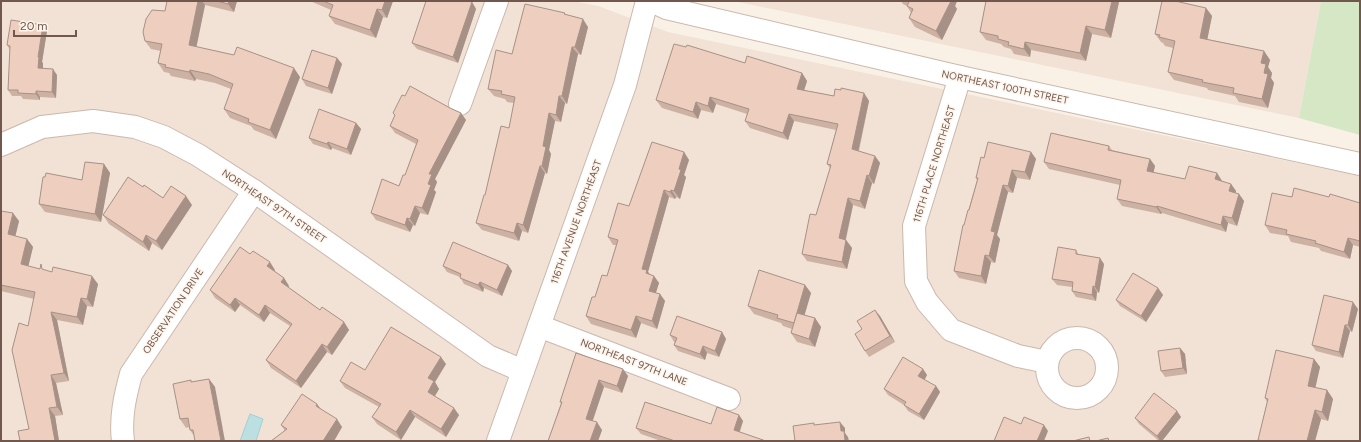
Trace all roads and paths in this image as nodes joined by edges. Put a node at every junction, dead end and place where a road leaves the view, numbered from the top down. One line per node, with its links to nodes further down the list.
1 (497, 1): 5 (street)
2 (647, 1): 9 (street, 116TH AVENUE NORTHEAST)
3 (652, 1): 4 (street, NORTHEAST 100TH STREET)
4 (960, 77): 7 (street, NORTHEAST 100TH STREET); 10 (street, 116TH PLACE NORTHEAST)
5 (460, 104)
6 (1, 145): 8 (street, NORTHEAST 97TH STREET)
7 (1360, 164)
8 (254, 191): 11 (street, NORTHEAST 97TH STREET); 13 (street, OBSERVATION DRIVE)
9 (539, 326): 11 (street, 116TH AVENUE NORTHEAST); 12 (street, NORTHEAST 97TH LANE)
10 (1047, 362)
11 (523, 371): 14 (street, 116TH AVENUE NORTHEAST)
12 (729, 399)
13 (123, 441)
14 (498, 441)

